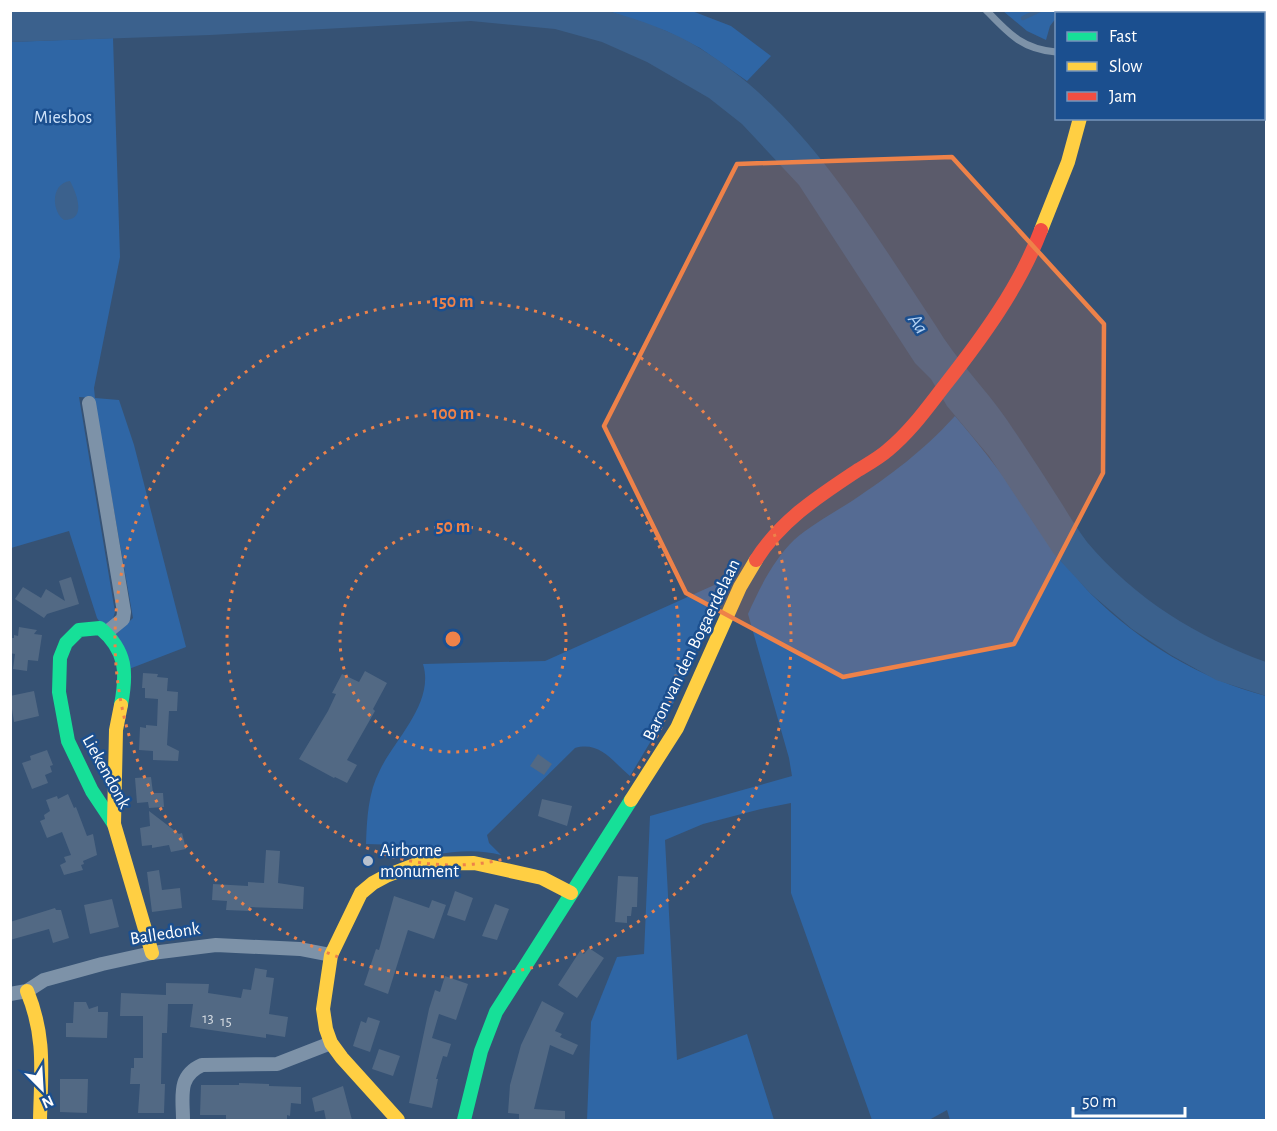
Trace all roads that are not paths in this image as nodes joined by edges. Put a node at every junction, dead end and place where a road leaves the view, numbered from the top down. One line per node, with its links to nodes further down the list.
1 (986, 10): 2 (lane)
2 (1055, 52)
3 (1079, 120): 7 (main road, Baron van den Bogaerdelaan)
4 (89, 404): 5 (street)
5 (106, 633): 6 (main road, Liekendonk); 6 (main road, Liekendonk)
6 (114, 824): 8 (main road, Liekendonk)
7 (571, 893): 9 (main road); 16 (main road, Baron van den Bogaerdelaan)
8 (152, 953): 9 (street, Balledonk); 10 (street, Balledonk)
9 (331, 955): 12 (main road)
10 (27, 991): 11 (street, Balledonk); 13 (main road)
11 (10, 994)
12 (332, 1044): 14 (street); 15 (main road)
13 (40, 1120)
14 (183, 1120)
15 (398, 1120)
16 (464, 1120)

